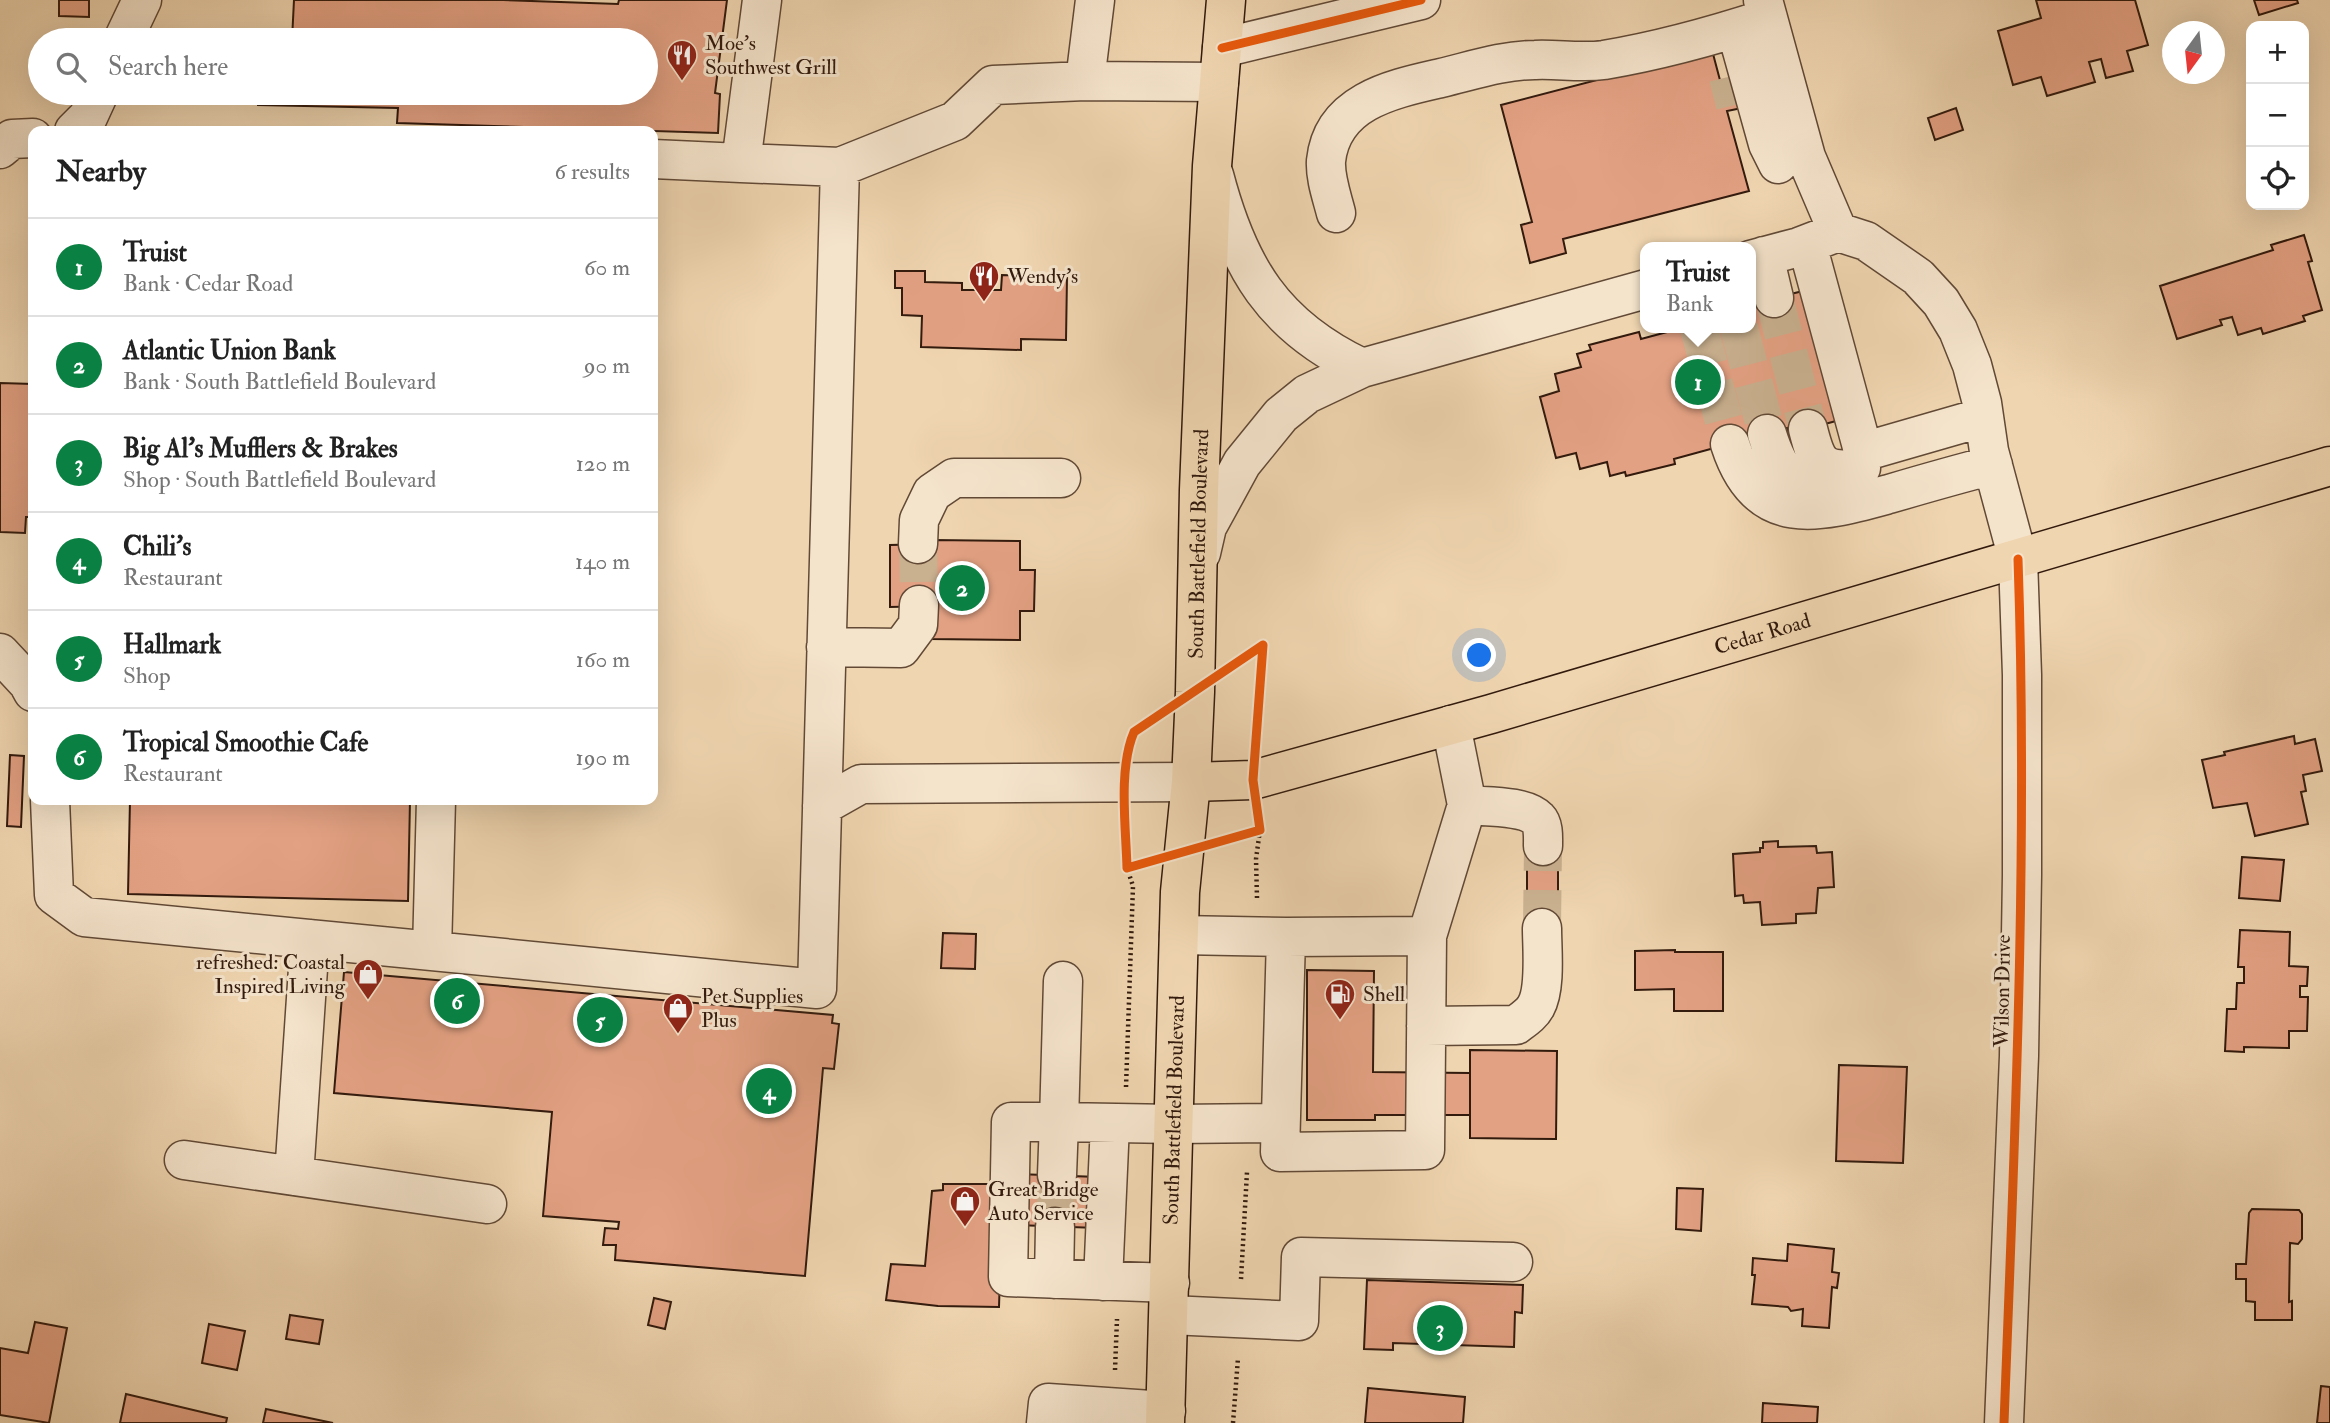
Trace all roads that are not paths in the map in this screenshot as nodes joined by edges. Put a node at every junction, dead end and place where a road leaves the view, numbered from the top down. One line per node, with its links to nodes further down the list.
1 (142, 0): 7 (street)
2 (762, 0): 15 (street)
3 (1096, 0): 9 (street)
4 (1226, 0): 8 (main road, South Battlefield Boulevard)
5 (1421, 0): 8 (street)
6 (1746, 20): 16 (street); 16 (street); 19 (street); 20 (street)
7 (129, 28)
8 (1221, 65): 9 (street); 17 (main road, South Battlefield Boulevard)
9 (1085, 82): 18 (street)
10 (94, 105): 11 (street)
11 (79, 126)
12 (28, 138): 13 (street)
13 (0, 149)
14 (658, 159): 15 (street)
15 (741, 163): 18 (street)
16 (1778, 164): 19 (street)
17 (1212, 166): 24 (street); 30 (main road, South Battlefield Boulevard)
18 (840, 167): 32 (street)
19 (1818, 190): 21 (street)
20 (1336, 213)
21 (1822, 238): 22 (street); 25 (street, Wilson Drive); 25 (street)
22 (1759, 279)
23 (1640, 291): 24 (street)
24 (1362, 368): 30 (street)
25 (1988, 442): 25 (street); 29 (street, Wilson Drive)
26 (2330, 466): 29 (main road, Cedar Road)
27 (1061, 478): 28 (street)
28 (918, 544)
29 (2018, 559): 35 (main road, Cedar Road); 65 (street, Wilson Drive)
30 (1197, 570): 36 (main road, South Battlefield Boulevard)
31 (919, 605): 32 (street)
32 (826, 647): 40 (street)
33 (0, 653): 34 (street)
34 (28, 683)
35 (1451, 725): 36 (main road, Cedar Road); 39 (street)
36 (1191, 782): 40 (street); 43 (main road, South Battlefield Boulevard)
37 (50, 805): 46 (street)
38 (436, 805): 47 (street)
39 (1467, 805): 41 (street); 44 (street)
40 (822, 806): 47 (street)
41 (1543, 846)
42 (1542, 928): 49 (street)
43 (1179, 935): 45 (street); 53 (main road, South Battlefield Boulevard)
44 (1427, 936): 45 (street); 49 (street)
45 (1286, 937): 51 (street)
46 (310, 939): 47 (street); 56 (street)
47 (432, 951)
48 (1063, 981): 50 (street)
49 (1426, 1026): 51 (street)
50 (1059, 1122): 52 (street); 55 (street); 60 (street)
51 (1279, 1123): 53 (street)
52 (1110, 1124): 53 (street); 61 (street)
53 (1174, 1125): 62 (main road, South Battlefield Boulevard)
54 (184, 1160): 56 (street)
55 (1057, 1175)
56 (294, 1176): 57 (street)
57 (486, 1204)
58 (1055, 1227): 60 (street)
59 (1513, 1262): 62 (street)
60 (1054, 1279): 61 (street)
61 (1103, 1281): 62 (street)
62 (1170, 1299): 63 (main road, South Battlefield Boulevard)
63 (1165, 1417): 64 (street)
64 (1046, 1423)
65 (2004, 1423)

